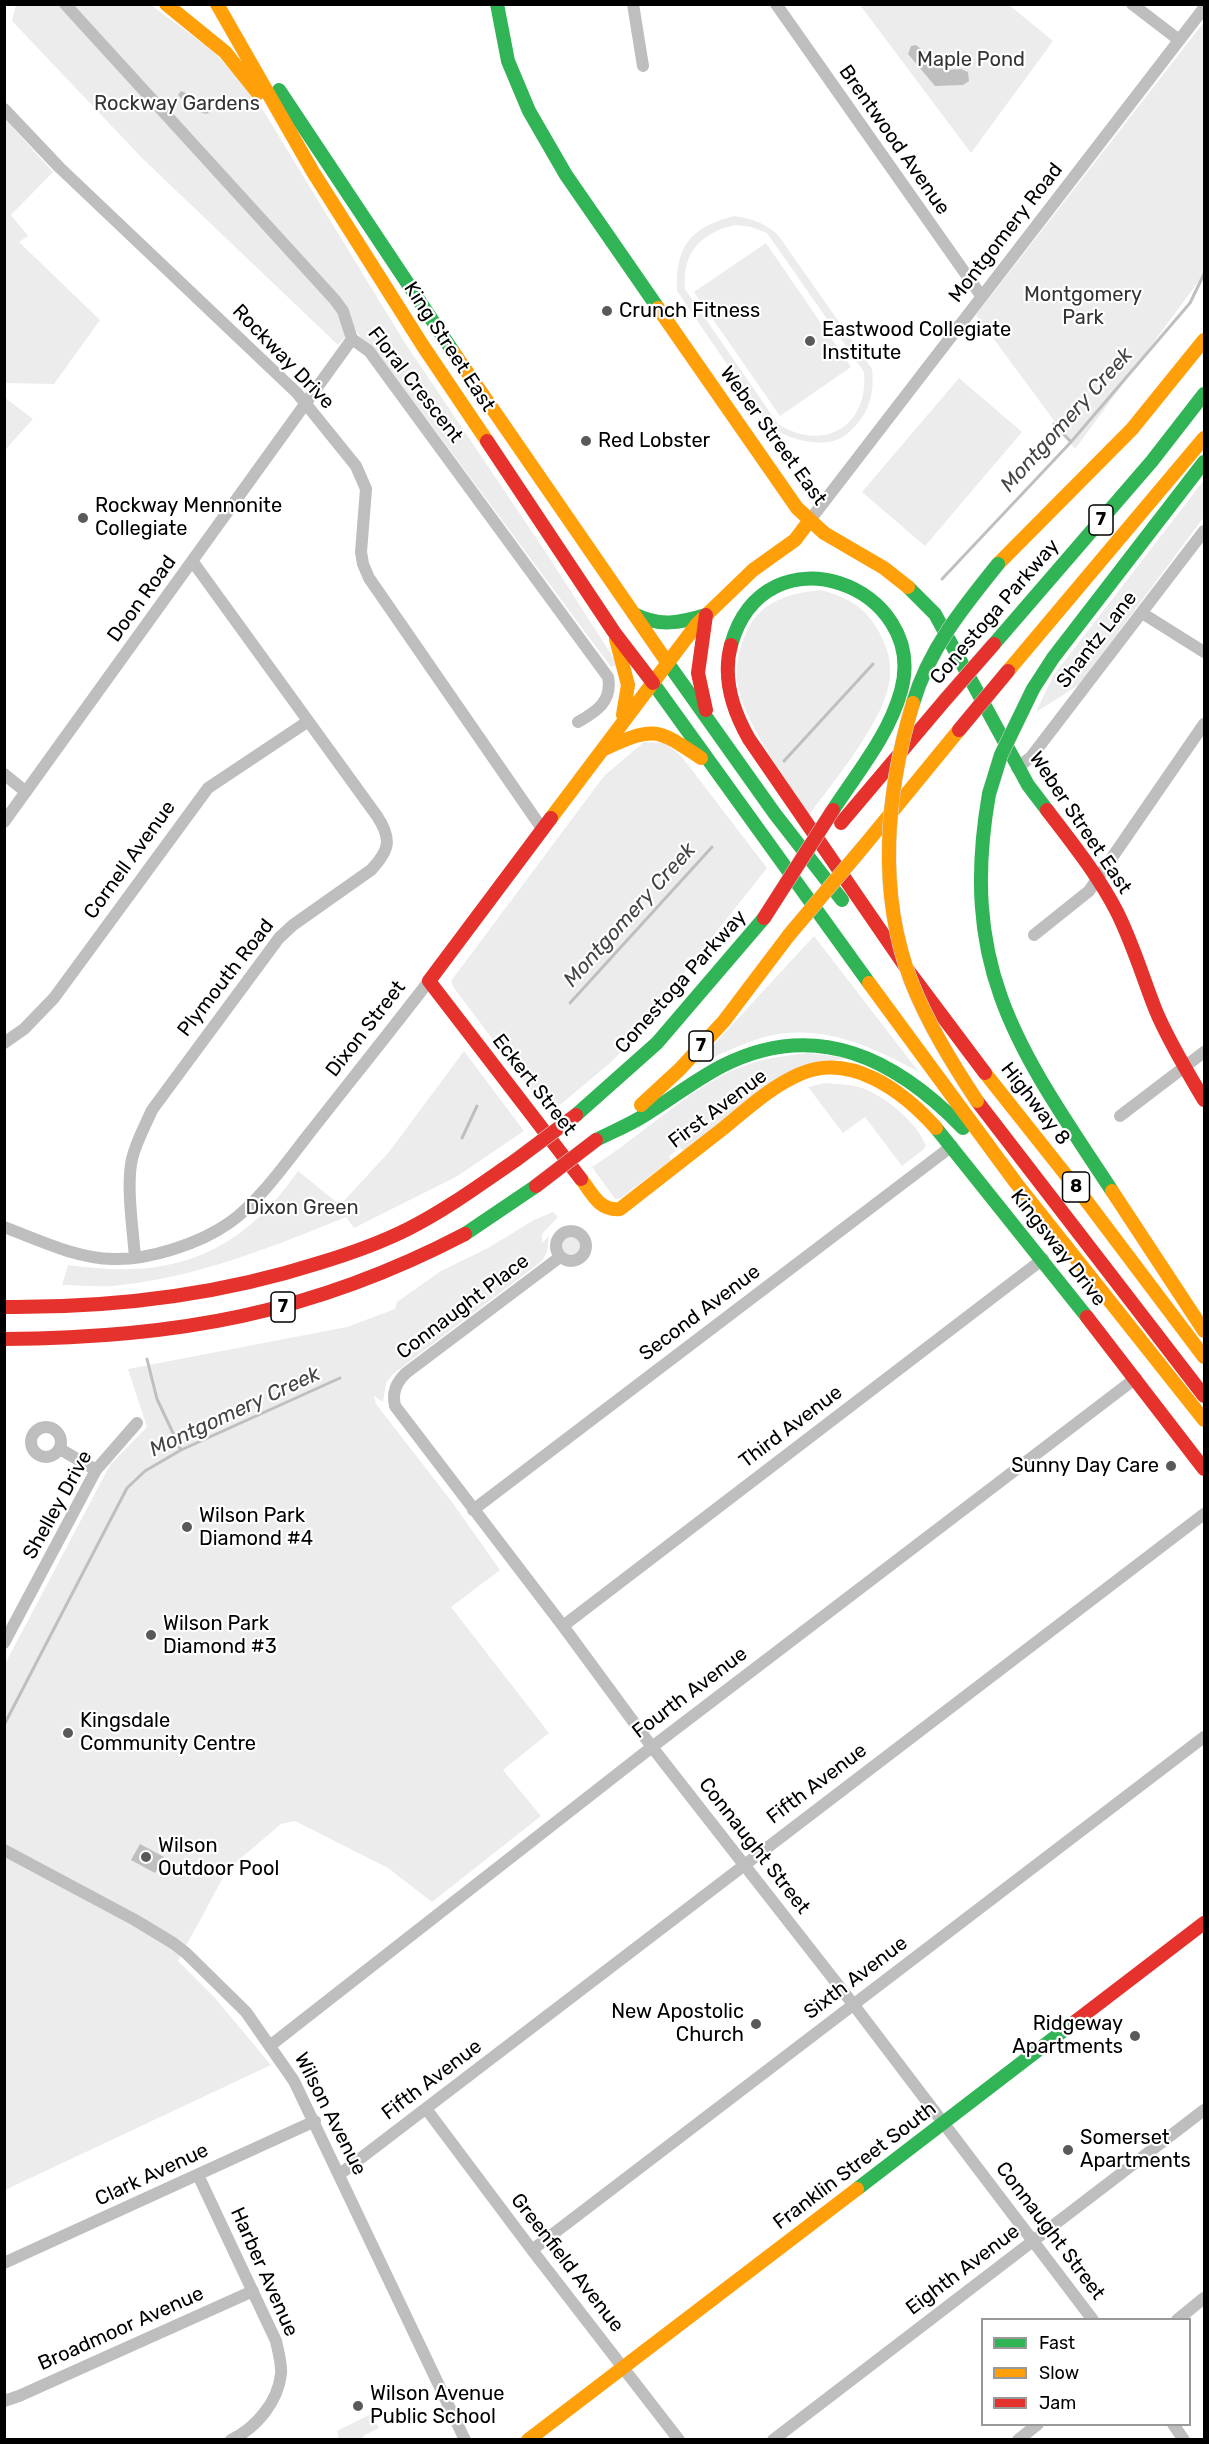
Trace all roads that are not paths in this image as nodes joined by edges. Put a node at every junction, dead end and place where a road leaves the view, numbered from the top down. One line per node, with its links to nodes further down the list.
1 (65, 4): 15 (street, Floral Crescent)
2 (166, 4): 13 (main road)
3 (217, 4): 9 (main road, King Street East)
4 (497, 4): 21 (main road, Weber Street East)
5 (633, 4): 11 (street)
6 (776, 4): 14 (street, Brentwood Avenue)
7 (1132, 4): 10 (street)
8 (1204, 8): 10 (street, Montgomery Road)
9 (229, 23): 13 (main road, King Street East); 24 (main road, King Street East)
10 (1179, 40): 14 (street, Montgomery Road)
11 (643, 66)
12 (4, 109): 18 (street, Rockway Drive)
13 (313, 172): 27 (main road, King Street East)
14 (982, 297): 21 (street, Montgomery Road)
15 (352, 339): 18 (street, Doon Road); 33 (street, Floral Crescent)
16 (1204, 340): 68 (main road, bridge)
17 (1204, 394): 44 (main road, Conestoga Parkway / 7, bridge)
18 (305, 403): 23 (street, Doon Road); 42 (street, Rockway Drive)
19 (1204, 438): 54 (main road, 7, bridge)
20 (1204, 462): 63 (main road, bridge)
21 (810, 520): 26 (main road, Montgomery Road); 37 (main road, Weber Street East)
22 (1204, 531): 25 (street, Shantz Lane)
23 (193, 562): 31 (street, Plymouth Road); 40 (street, Doon Road)
24 (633, 613): 26 (main road); 29 (main road, King Street East)
25 (1142, 613): 28 (street); 37 (street, Shantz Lane)
26 (706, 615): 29 (main road, Montgomery Road); 32 (main road)
27 (614, 632): 30 (main road, King Street East); 35 (main road)
28 (1204, 652)
29 (667, 663): 30 (main road, Dixon Street); 32 (main road, King Street East)
30 (653, 683): 35 (main road, Dixon Street); 38 (main road, King Street East)
31 (307, 722): 48 (street, Cornell Avenue); 60 (street, Plymouth Road)
32 (710, 722): 47 (main road, King Street East)
33 (578, 723)
34 (1204, 724): 43 (street)
35 (618, 730): 36 (main road, Dixon Street)
36 (604, 749): 38 (main road); 42 (main road, Dixon Street)
37 (1017, 768): 43 (main road, Weber Street East)
38 (716, 769): 56 (main road, King Street East)
39 (4, 774): 40 (street)
40 (26, 792): 41 (street, Doon Road)
41 (4, 822)
42 (543, 830): 46 (main road, Dixon Street)
43 (1098, 878): 45 (street); 50 (main road, Weber Street East)
44 (764, 918): 47 (main road, bridge); 62 (main road, Conestoga Parkway / 7, bridge)
45 (1034, 935)
46 (429, 981): 57 (main road, Eckert Street); 60 (street, Dixon Street)
47 (944, 1020): 65 (main road, Highway 8 / 8)
48 (4, 1043)
49 (1204, 1052): 50 (street)
50 (1184, 1068): 52 (main road, Weber Street East); 53 (street)
51 (861, 1072): 55 (main road, Kingsway Drive); 57 (main road, First Avenue)
52 (1204, 1100)
53 (1120, 1116)
54 (596, 1140): 56 (main road); 64 (main road, 7, bridge)
55 (952, 1146): 61 (main road, Kingsway Drive); 74 (street, Second Avenue)
56 (1016, 1183): 69 (main road, 8)
57 (610, 1210)
58 (4, 1227): 60 (street, Dixon Street)
59 (560, 1257): 67 (street, Connaught Place)
60 (135, 1258)
61 (1043, 1259): 66 (main road, Kingsway Drive); 76 (street, Third Avenue)
62 (4, 1307)
63 (1204, 1330)
64 (4, 1339)
65 (1204, 1357)
66 (1136, 1378): 72 (main road, Kingsway Drive); 79 (street, Fourth Avenue)
67 (394, 1392): 74 (street, Connaught Street)
68 (1204, 1396)
69 (1204, 1420)
70 (137, 1424): 73 (street, Shelley Drive)
71 (60, 1449): 73 (street)
72 (1204, 1469)
73 (96, 1470): 77 (street, Shelley Drive)
74 (473, 1510): 76 (street, Connaught Street)
75 (1204, 1514): 81 (street, Fifth Avenue)
76 (563, 1626): 79 (street, Connaught Street)
77 (4, 1643)
78 (1204, 1737): 83 (street, Sixth Avenue)
79 (652, 1747): 81 (street, Connaught Street); 84 (street, Fourth Avenue)
80 (4, 1850): 84 (street, Wilson Avenue)
81 (744, 1864): 83 (street, Connaught Street); 85 (street, Fifth Avenue)
82 (1204, 1923): 88 (main road, Franklin Street South)
83 (853, 2004): 88 (street, Connaught Street); 92 (street, Sixth Avenue)
84 (271, 2046): 87 (street, Wilson Avenue)
85 (427, 2110): 89 (street, Fifth Avenue); 92 (street, Greenfield Avenue)
86 (1204, 2110): 91 (street, Eighth Avenue)
87 (315, 2121): 89 (street, Wilson Avenue); 90 (street, Clark Avenue)
88 (943, 2123): 91 (street, Connaught Street); 98 (main road, Franklin Street South)
89 (340, 2174): 103 (street, Wilson Avenue)
90 (198, 2175): 93 (street, Clark Avenue); 94 (street, Harber Avenue)
91 (1033, 2241): 96 (street, Connaught Street); 106 (street, Eighth Avenue)
92 (532, 2250): 98 (street, Greenfield Avenue)
93 (4, 2263)
94 (253, 2291): 99 (street, Broadmoor Avenue); 102 (street, Harber Avenue)
95 (1204, 2298): 97 (street)
96 (1092, 2318)
97 (1178, 2318)
98 (623, 2367): 104 (main road, Franklin Street South); 105 (street, Greenfield Avenue)
99 (4, 2401)
100 (1035, 2426): 107 (street)
101 (1174, 2426): 108 (street)
102 (231, 2439)
103 (465, 2439)
104 (528, 2439)
105 (679, 2439)
106 (773, 2439)
107 (1018, 2439)
108 (1184, 2439)

